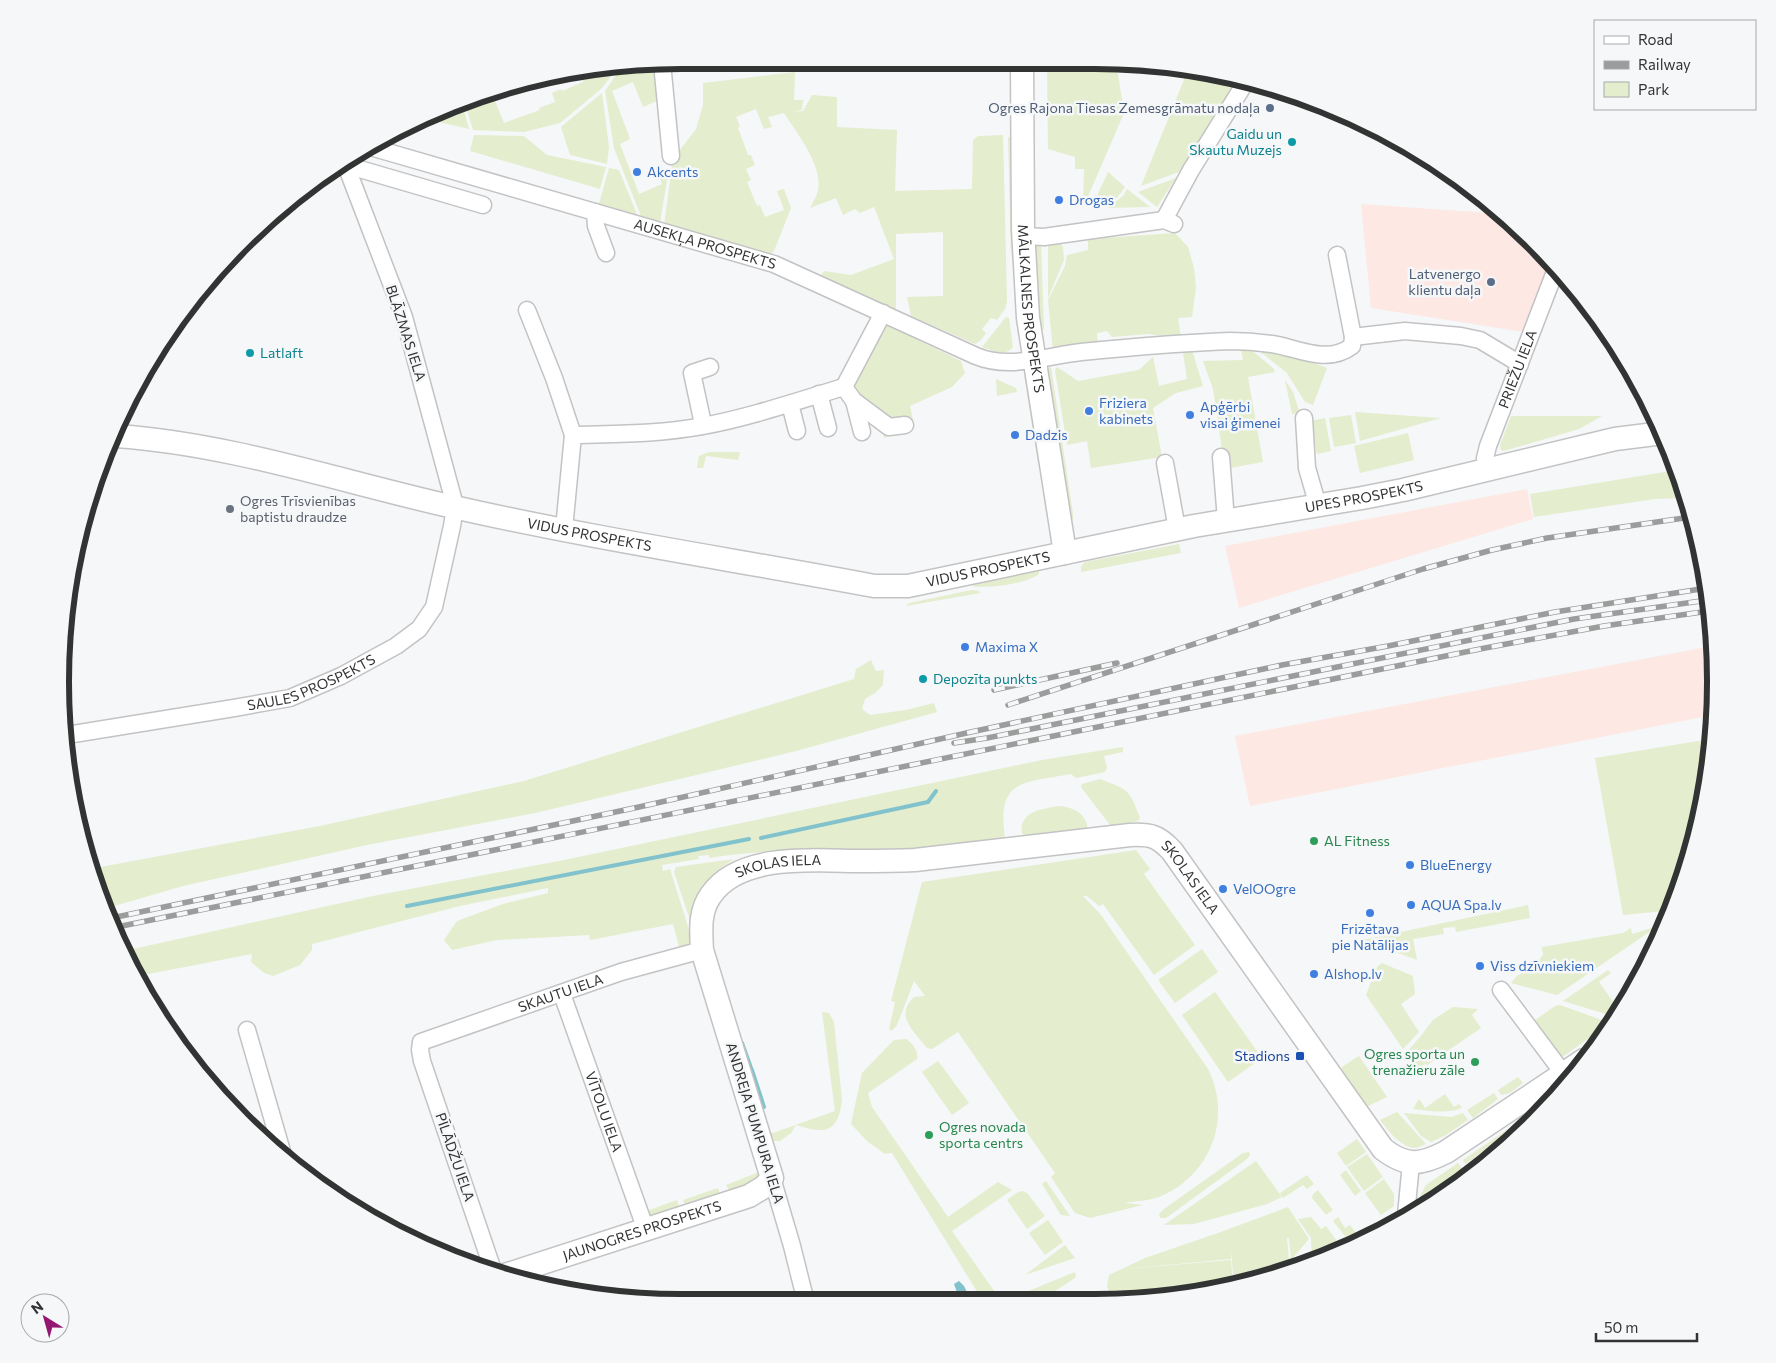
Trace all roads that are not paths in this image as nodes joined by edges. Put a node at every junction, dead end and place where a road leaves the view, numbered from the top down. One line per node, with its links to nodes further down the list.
1 (663, 69): 5 (street)
2 (1022, 69): 10 (main road, MĀLKALNES PROSPEKTS)
3 (1243, 88): 10 (street)
4 (378, 149): 9 (street, AUSEKĻA PROSPEKTS)
5 (671, 156)
6 (351, 166): 8 (street)
7 (348, 168): 37 (street, BLĀZMAS IELA)
8 (483, 205)
9 (596, 212): 11 (street); 15 (street, AUSEKĻA PROSPEKTS)
10 (1023, 236): 17 (main road, MĀLKALNES PROSPEKTS)
11 (606, 252)
12 (1338, 255): 16 (street)
13 (1553, 275): 18 (street, PRIEŽU IELA)
14 (527, 310): 31 (street)
15 (883, 313): 17 (street, AUSEKĻA PROSPEKTS); 20 (street)
16 (1353, 337): 17 (street, AUSEKĻA PROSPEKTS); 18 (street)
17 (1033, 360): 41 (main road, MĀLKALNES PROSPEKTS)
18 (1520, 364): 35 (street, PRIEŽU IELA)
19 (710, 367): 26 (street)
20 (844, 387): 21 (street); 22 (street)
21 (819, 394): 23 (street); 27 (street)
22 (854, 401): 25 (street); 29 (street)
23 (790, 404): 26 (street); 28 (street)
24 (1304, 418): 36 (street)
25 (904, 424)
26 (701, 426): 31 (street)
27 (828, 428)
28 (797, 431)
29 (862, 432)
30 (1655, 434): 35 (main road, UPES PROSPEKTS)
31 (573, 435): 40 (street)
32 (120, 436): 37 (main road, VIDUS PROSPEKTS)
33 (1222, 457): 38 (street)
34 (1165, 463): 39 (street)
35 (1487, 469): 36 (main road, UPES PROSPEKTS)
36 (1318, 506): 38 (main road, UPES PROSPEKTS)
37 (455, 507): 40 (main road, VIDUS PROSPEKTS); 42 (street, SAULES PROSPEKTS)
38 (1226, 520): 39 (main road, UPES PROSPEKTS)
39 (1177, 529): 41 (main road, UPES PROSPEKTS)
40 (564, 530): 41 (main road, VIDUS PROSPEKTS)
41 (1065, 553)
42 (71, 734)
43 (702, 950): 45 (street, SKAUTU IELA); 51 (main road, SKOLAS IELA); 52 (main road, ANDREJA PUMPURA IELA)
44 (1501, 990): 49 (street)
45 (562, 994): 47 (street, SKAUTU IELA); 54 (street, VĪTOLU IELA)
46 (247, 1030): 50 (street)
47 (421, 1042): 55 (street, PĪLĀDŽU IELA)
48 (1568, 1070): 49 (main road)
49 (1564, 1073): 51 (main road)
50 (280, 1144)
51 (1411, 1162): 53 (street)
52 (772, 1178): 54 (main road, JAUNOGRES PROSPEKTS); 57 (street, ANDREJA PUMPURA IELA)
53 (1407, 1209)
54 (646, 1230): 56 (main road, JAUNOGRES PROSPEKTS)
55 (491, 1264)
56 (517, 1271)
57 (804, 1294)

